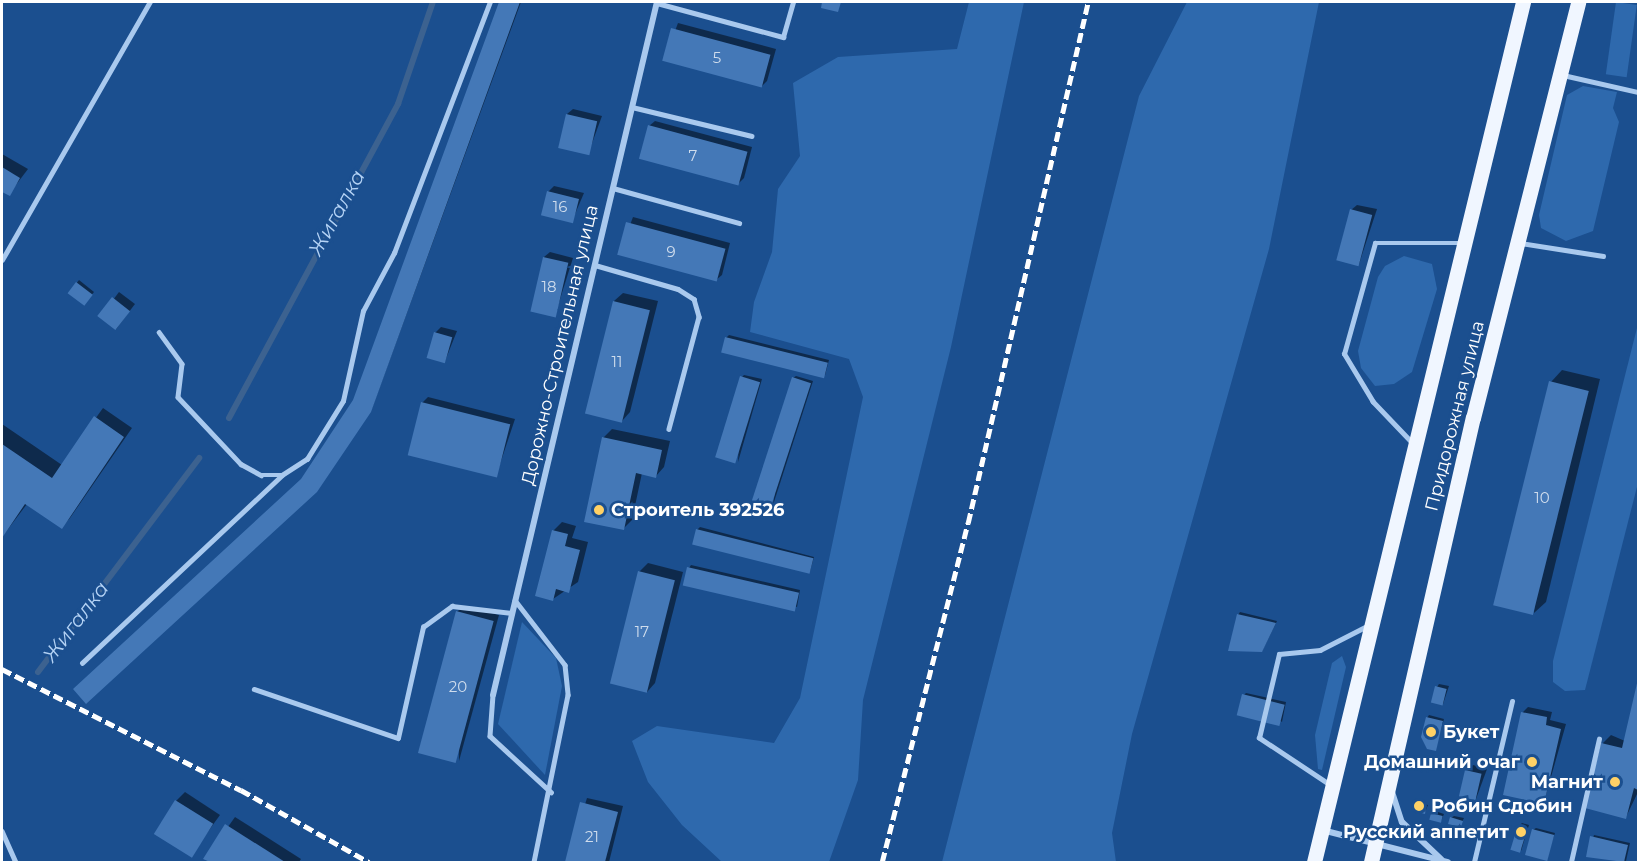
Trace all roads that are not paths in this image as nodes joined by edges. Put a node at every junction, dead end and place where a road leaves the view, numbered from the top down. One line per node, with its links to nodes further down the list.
1 (150, 2): 16 (lane)
2 (490, 2): 21 (lane)
3 (657, 2): 4 (lane); 9 (street, Дорожно-Строительная улица)
4 (792, 2)
5 (1523, 2): 13 (main road)
6 (1578, 2): 7 (main road, Придорожная улица)
7 (1560, 74): 8 (lane); 14 (main road, Придорожная улица)
8 (1638, 92)
9 (632, 107): 10 (lane); 11 (street, Дорожно-Строительная улица)
10 (752, 136)
11 (613, 188): 12 (lane); 17 (street, Дорожно-Строительная улица)
12 (739, 223)
13 (1465, 243): 20 (main road); 20 (lane)
14 (1517, 243): 15 (lane); 30 (main road, Придорожная улица)
15 (1603, 256)
16 (2, 260)
17 (595, 265): 19 (lane); 22 (street, Дорожно-Строительная улица)
18 (159, 332): 21 (lane)
19 (669, 429)
20 (1413, 444): 24 (main road)
21 (282, 475): 25 (lane)
22 (515, 600): 23 (street, Дорожно-Строительная улица); 32 (lane)
23 (512, 614): 26 (lane); 27 (street, Дорожно-Строительная улица)
24 (1371, 623): 31 (main road); 31 (lane)
25 (82, 663)
26 (254, 689)
27 (493, 695): 32 (lane)
28 (1512, 701): 41 (lane)
29 (1599, 740): 42 (lane)
30 (1390, 778): 35 (main road, Придорожная улица); 40 (street)
31 (1331, 785): 33 (main road)
32 (551, 792): 37 (lane)
33 (1322, 830): 35 (street); 38 (main road)
34 (2, 831): 36 (lane)
35 (1376, 842): 39 (main road, Придорожная улица); 40 (street)
36 (16, 862)
37 (534, 862)
38 (1314, 862)
39 (1371, 862)
40 (1445, 862)
41 (1474, 862)
42 (1571, 862)

